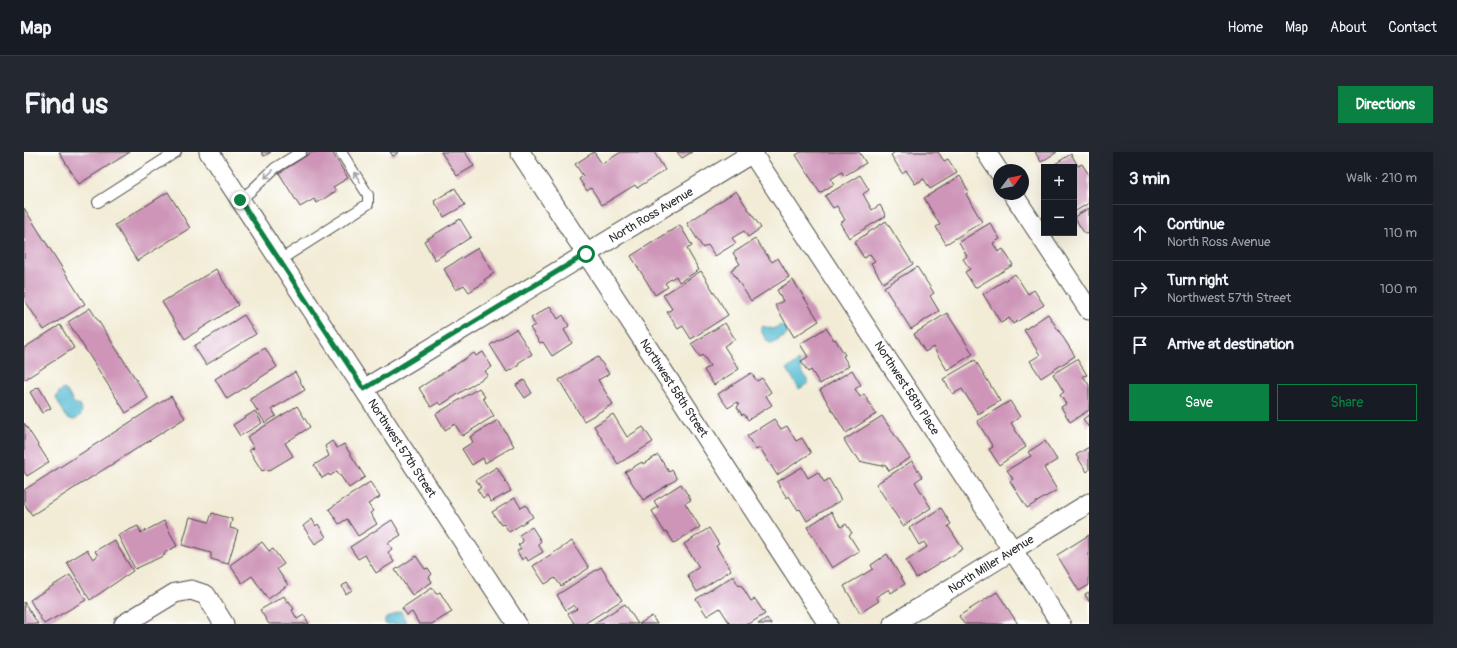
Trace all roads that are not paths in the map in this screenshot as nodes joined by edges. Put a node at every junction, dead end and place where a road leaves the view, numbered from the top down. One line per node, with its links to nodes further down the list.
1 (176, 152): 11 (lane)
2 (210, 152): 9 (street, Northwest 57th Street)
3 (301, 152): 9 (lane, one-way to 9)
4 (340, 152): 13 (lane, one-way to 4)
5 (520, 152): 12 (street, Northwest 58th Street)
6 (986, 152): 8 (street)
7 (753, 153): 12 (street, North Ross Avenue); 17 (street, Northwest 58th Place)
8 (994, 164)
9 (240, 200): 13 (street, Northwest 57th Street)
10 (1017, 200): 14 (street)
11 (98, 202)
12 (586, 254): 15 (street, North Ross Avenue); 21 (street, Northwest 58th Street)
13 (280, 260): 15 (street, Northwest 57th Street)
14 (1089, 310)
15 (364, 389): 20 (street, Northwest 57th Street)
16 (1089, 503): 17 (street, North Miller Avenue)
17 (1013, 550): 22 (street, North Miller Avenue); 23 (street, Northwest 58th Place)
18 (124, 624): 19 (street)
19 (224, 624)
20 (517, 624)
21 (828, 624)
22 (893, 624)
23 (1061, 624)

